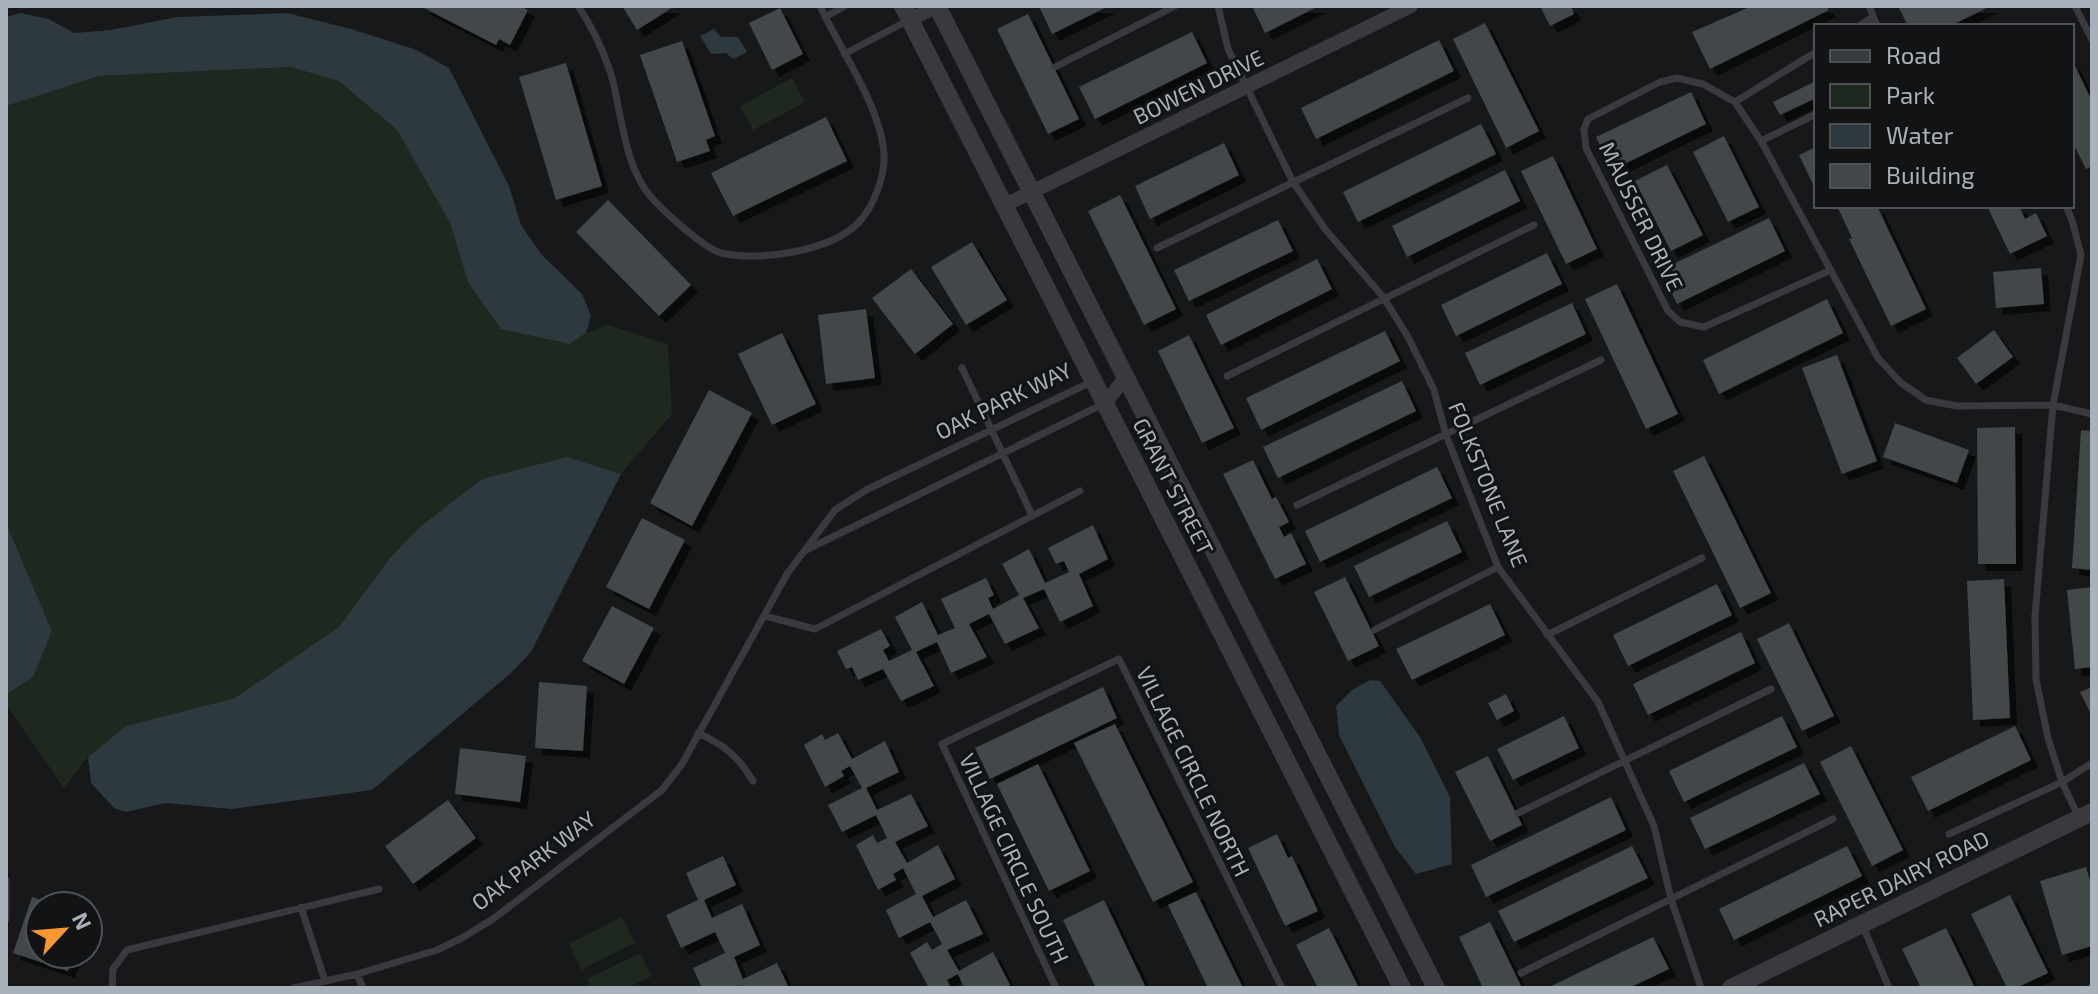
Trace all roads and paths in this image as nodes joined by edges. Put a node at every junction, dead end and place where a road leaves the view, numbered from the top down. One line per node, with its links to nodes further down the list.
1 (578, 6): 17 (lane)
2 (820, 6): 11 (lane)
3 (845, 6): 11 (lane)
4 (937, 6): 10 (street); 25 (street, GRANT STREET)
5 (1175, 6): 18 (lane)
6 (1218, 6): 19 (lane, FOLKSTONE LANE)
7 (1411, 6): 19 (street, BOWEN DRIVE)
8 (1869, 6): 12 (lane)
9 (2075, 6): 15 (lane)
10 (906, 13): 17 (lane); 26 (street, GRANT STREET)
11 (825, 17): 17 (lane)
12 (1873, 17): 13 (lane); 14 (lane)
13 (1862, 24)
14 (1876, 24)
15 (2092, 40)
16 (1814, 53): 21 (lane)
17 (844, 54)
18 (1055, 67)
19 (1245, 87): 24 (lane, FOLKSTONE LANE); 25 (street, BOWEN DRIVE)
20 (1468, 98): 24 (lane)
21 (1735, 102): 23 (lane, MAUSSER DRIVE); 30 (lane, MAUSSER DRIVE)
22 (1814, 115): 23 (lane)
23 (1761, 141): 30 (lane, MAUSSER DRIVE)
24 (1293, 182): 29 (lane); 31 (lane, FOLKSTONE LANE)
25 (1032, 192): 26 (street, BOWEN DRIVE); 35 (street, GRANT STREET)
26 (1005, 205): 36 (street, GRANT STREET)
27 (2067, 208): 38 (lane)
28 (1534, 225): 31 (lane)
29 (1157, 248)
30 (1831, 270): 38 (lane, MAUSSER DRIVE)
31 (1384, 298): 34 (lane); 41 (lane, FOLKSTONE LANE)
32 (1601, 360): 41 (lane)
33 (962, 368): 40 (lane)
34 (1227, 376)
35 (1126, 377): 36 (street, OAK PARK WAY); 37 (street, OAK PARK WAY); 78 (street, GRANT STREET)
36 (1094, 381): 37 (street, GRANT STREET); 40 (lane, OAK PARK WAY)
37 (1105, 403): 42 (lane, OAK PARK WAY); 77 (street, GRANT STREET)
38 (2053, 405): 39 (lane, MAUSSER DRIVE); 58 (lane)
39 (2092, 414)
40 (991, 430): 42 (lane); 46 (lane, OAK PARK WAY)
41 (1446, 435): 44 (lane); 48 (lane, FOLKSTONE LANE)
42 (1002, 453): 45 (lane); 46 (lane, OAK PARK WAY)
43 (1080, 491): 45 (lane)
44 (1297, 505)
45 (1032, 515): 49 (lane)
46 (804, 551): 49 (lane, OAK PARK WAY)
47 (1702, 558): 51 (lane)
48 (1498, 567): 50 (lane); 51 (lane, FOLKSTONE LANE)
49 (765, 616): 53 (lane, OAK PARK WAY)
50 (1374, 630)
51 (1547, 635): 55 (lane, FOLKSTONE LANE)
52 (1771, 689): 55 (lane)
53 (698, 733): 57 (lane); 70 (lane, OAK PARK WAY)
54 (942, 744): 75 (lane, VILLAGE CIRCLE SOUTH); 76 (lane, VILLAGE CIRCLE NORTH)
55 (1626, 759): 59 (lane); 65 (lane, FOLKSTONE LANE)
56 (2092, 763): 58 (lane)
57 (753, 781)
58 (2062, 782): 60 (lane); 62 (lane)
59 (1518, 813)
60 (2089, 813): 68 (street, RAPER DAIRY ROAD)
61 (1833, 819): 65 (lane)
62 (1949, 834)
63 (6, 880): 67 (lane)
64 (379, 889): 66 (lane)
65 (1671, 899): 69 (lane); 79 (lane, FOLKSTONE LANE)
66 (301, 907): 71 (lane); 72 (lane)
67 (6, 919)
68 (1862, 924): 80 (street, RAPER DAIRY ROAD); 81 (lane)
69 (1521, 973)
70 (357, 974): 71 (lane, OAK PARK WAY); 74 (lane)
71 (325, 981): 73 (lane, OAK PARK WAY)
72 (112, 988)
73 (294, 988)
74 (363, 988)
75 (1056, 988)
76 (1282, 988)
77 (1402, 988)
78 (1436, 988)
79 (1701, 988)
80 (1731, 988)
81 (1889, 988)

